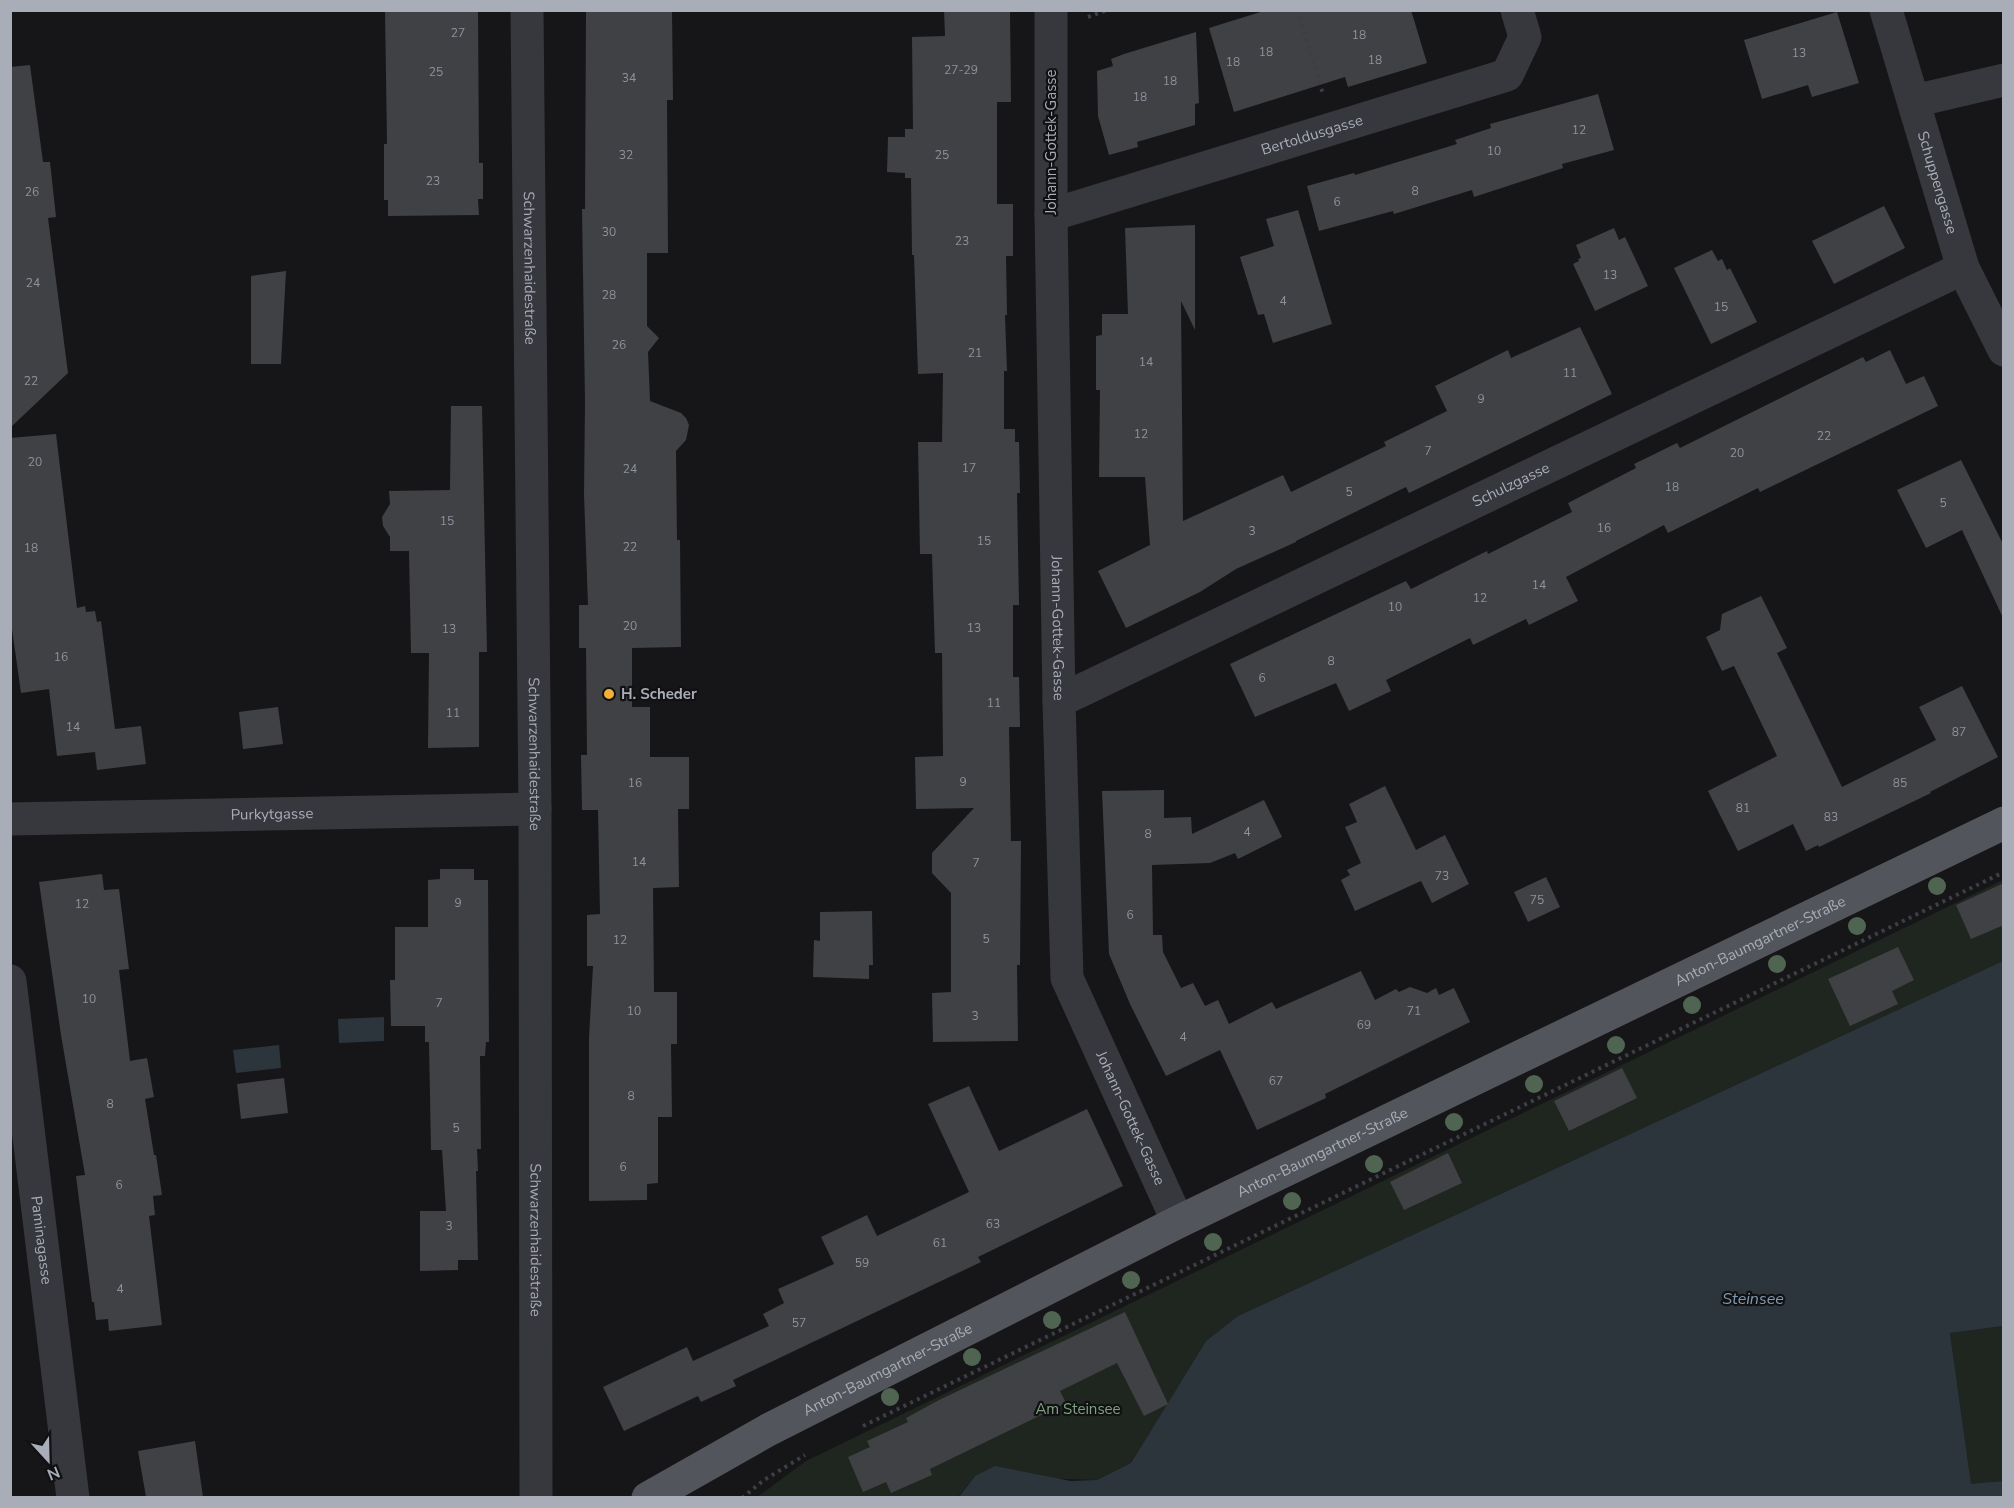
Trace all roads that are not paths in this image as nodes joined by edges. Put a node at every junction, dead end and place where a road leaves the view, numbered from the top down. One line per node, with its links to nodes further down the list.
1 (527, 10): 11 (street, Schwarzenhaidestraße)
2 (1050, 10): 7 (street, Johann-Gottek-Gasse)
3 (1517, 10): 7 (street, Bertoldusgasse)
4 (1886, 10): 6 (street, Schuppengasse)
5 (2004, 80): 6 (street)
6 (1914, 101): 8 (street, Schuppengasse)
7 (1051, 215): 10 (street, Johann-Gottek-Gasse)
8 (1963, 268): 9 (street, Schuppengasse); 10 (street, Schulzgasse)
9 (2004, 350)
10 (1059, 701): 15 (street, Johann-Gottek-Gasse)
11 (535, 809): 12 (street, Purkytgasse); 17 (street, Schwarzenhaidestraße)
12 (10, 819)
13 (2004, 823): 15 (main road, Anton-Baumgartner-Straße)
14 (10, 981): 16 (street, Paminagasse)
15 (1178, 1222): 18 (main road, Anton-Baumgartner-Straße)
16 (73, 1497)
17 (536, 1497)
18 (648, 1497)

